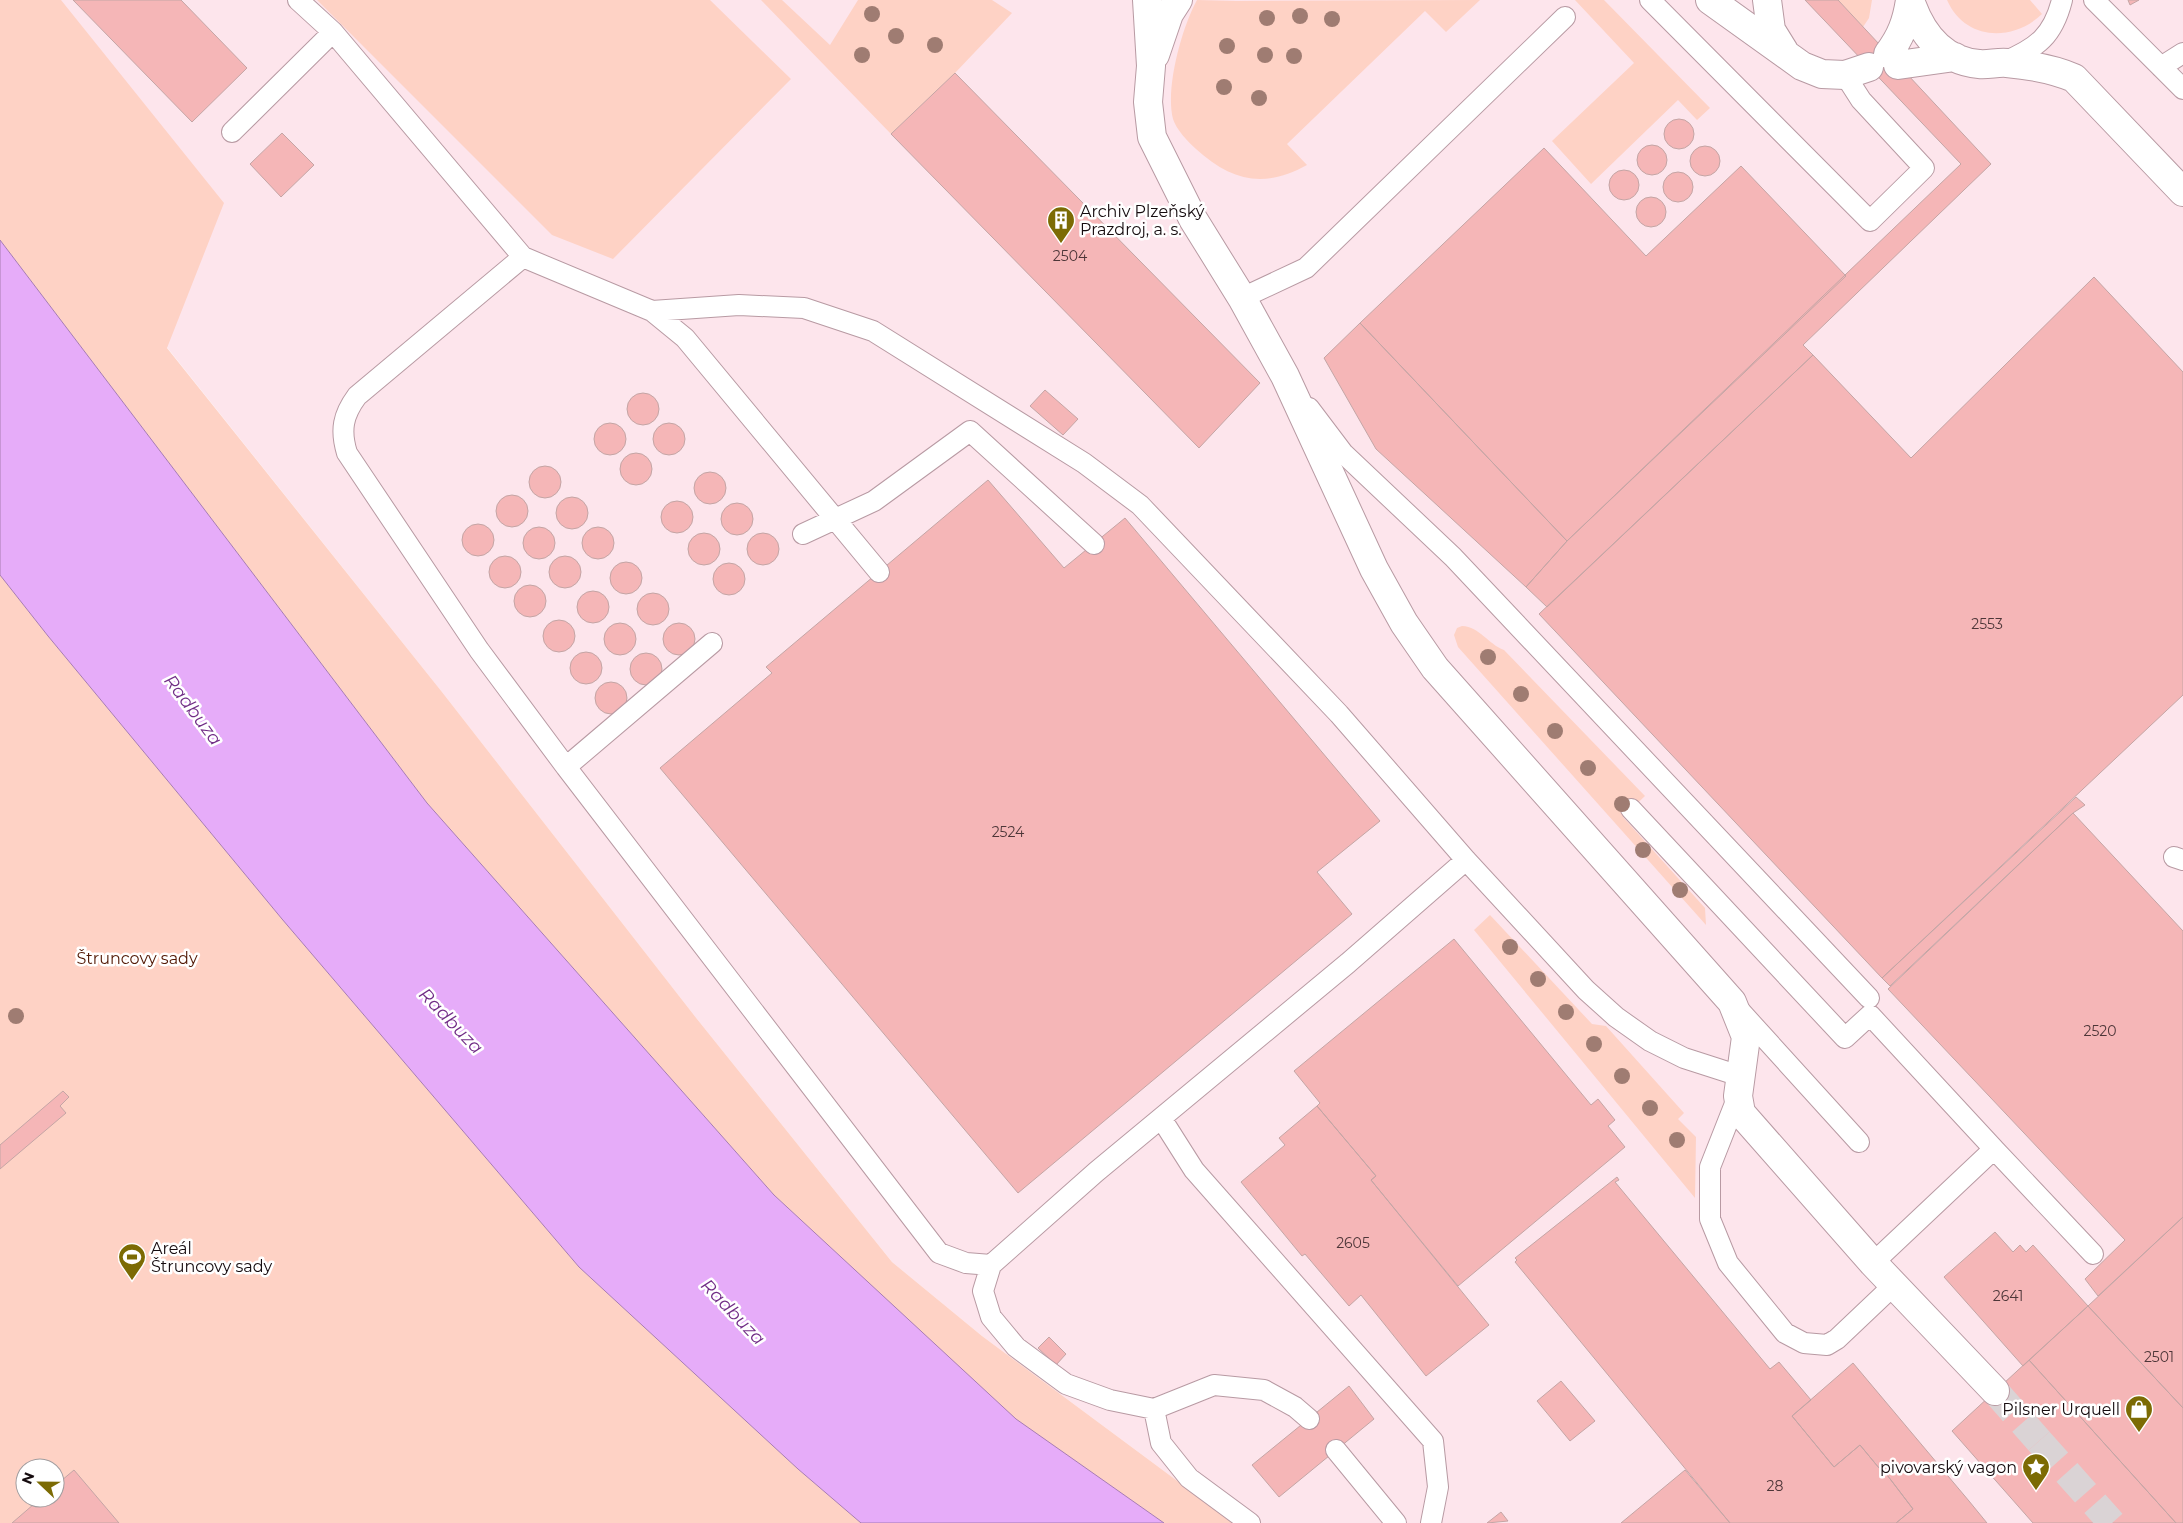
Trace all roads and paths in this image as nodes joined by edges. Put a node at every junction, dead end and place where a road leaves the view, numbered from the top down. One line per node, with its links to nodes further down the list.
1 (298, 0): 11 (lane)
2 (1147, 0): 17 (street)
3 (1178, 0): 17 (street)
4 (1650, 0): 16 (lane)
5 (1710, 0): 12 (street)
6 (1767, 0): 12 (street)
7 (1910, 0): 14 (street); 16 (street)
8 (2062, 0): 15 (lane)
9 (2094, 0): 18 (lane)
10 (1565, 17): 23 (lane)
11 (333, 32): 20 (lane); 22 (lane)
12 (1784, 51): 16 (street)
13 (2183, 53): 18 (lane)
14 (1955, 57): 15 (street); 16 (street)
15 (2004, 62): 21 (street)
16 (1875, 65)
17 (1152, 66): 23 (street)
18 (2161, 67): 19 (lane)
19 (2183, 89)
20 (232, 132)
21 (2183, 192)
22 (523, 257): 24 (lane); 31 (lane)
23 (1242, 298): 25 (street)
24 (652, 311): 26 (lane); 33 (lane)
25 (1285, 376): 34 (lane); 35 (street)
26 (835, 519): 27 (lane); 28 (lane); 29 (lane)
27 (802, 534)
28 (1094, 544)
29 (879, 572)
30 (712, 642): 31 (lane)
31 (566, 767): 42 (lane)
32 (1631, 809): 39 (lane)
33 (1466, 860): 36 (lane); 37 (lane)
34 (1870, 998)
35 (1732, 1002): 36 (street); 38 (lane)
36 (1739, 1086): 41 (street); 43 (lane)
37 (1161, 1118): 42 (lane); 50 (lane)
38 (1859, 1142)
39 (1994, 1149): 40 (lane); 41 (lane)
40 (2093, 1254)
41 (1873, 1263): 43 (street)
42 (991, 1265): 45 (lane)
43 (1894, 1285): 44 (street)
44 (1995, 1391)
45 (1154, 1409): 46 (lane); 48 (lane)
46 (1310, 1419)
47 (1336, 1450): 49 (lane)
48 (1250, 1523)
49 (1396, 1523)
50 (1431, 1523)

